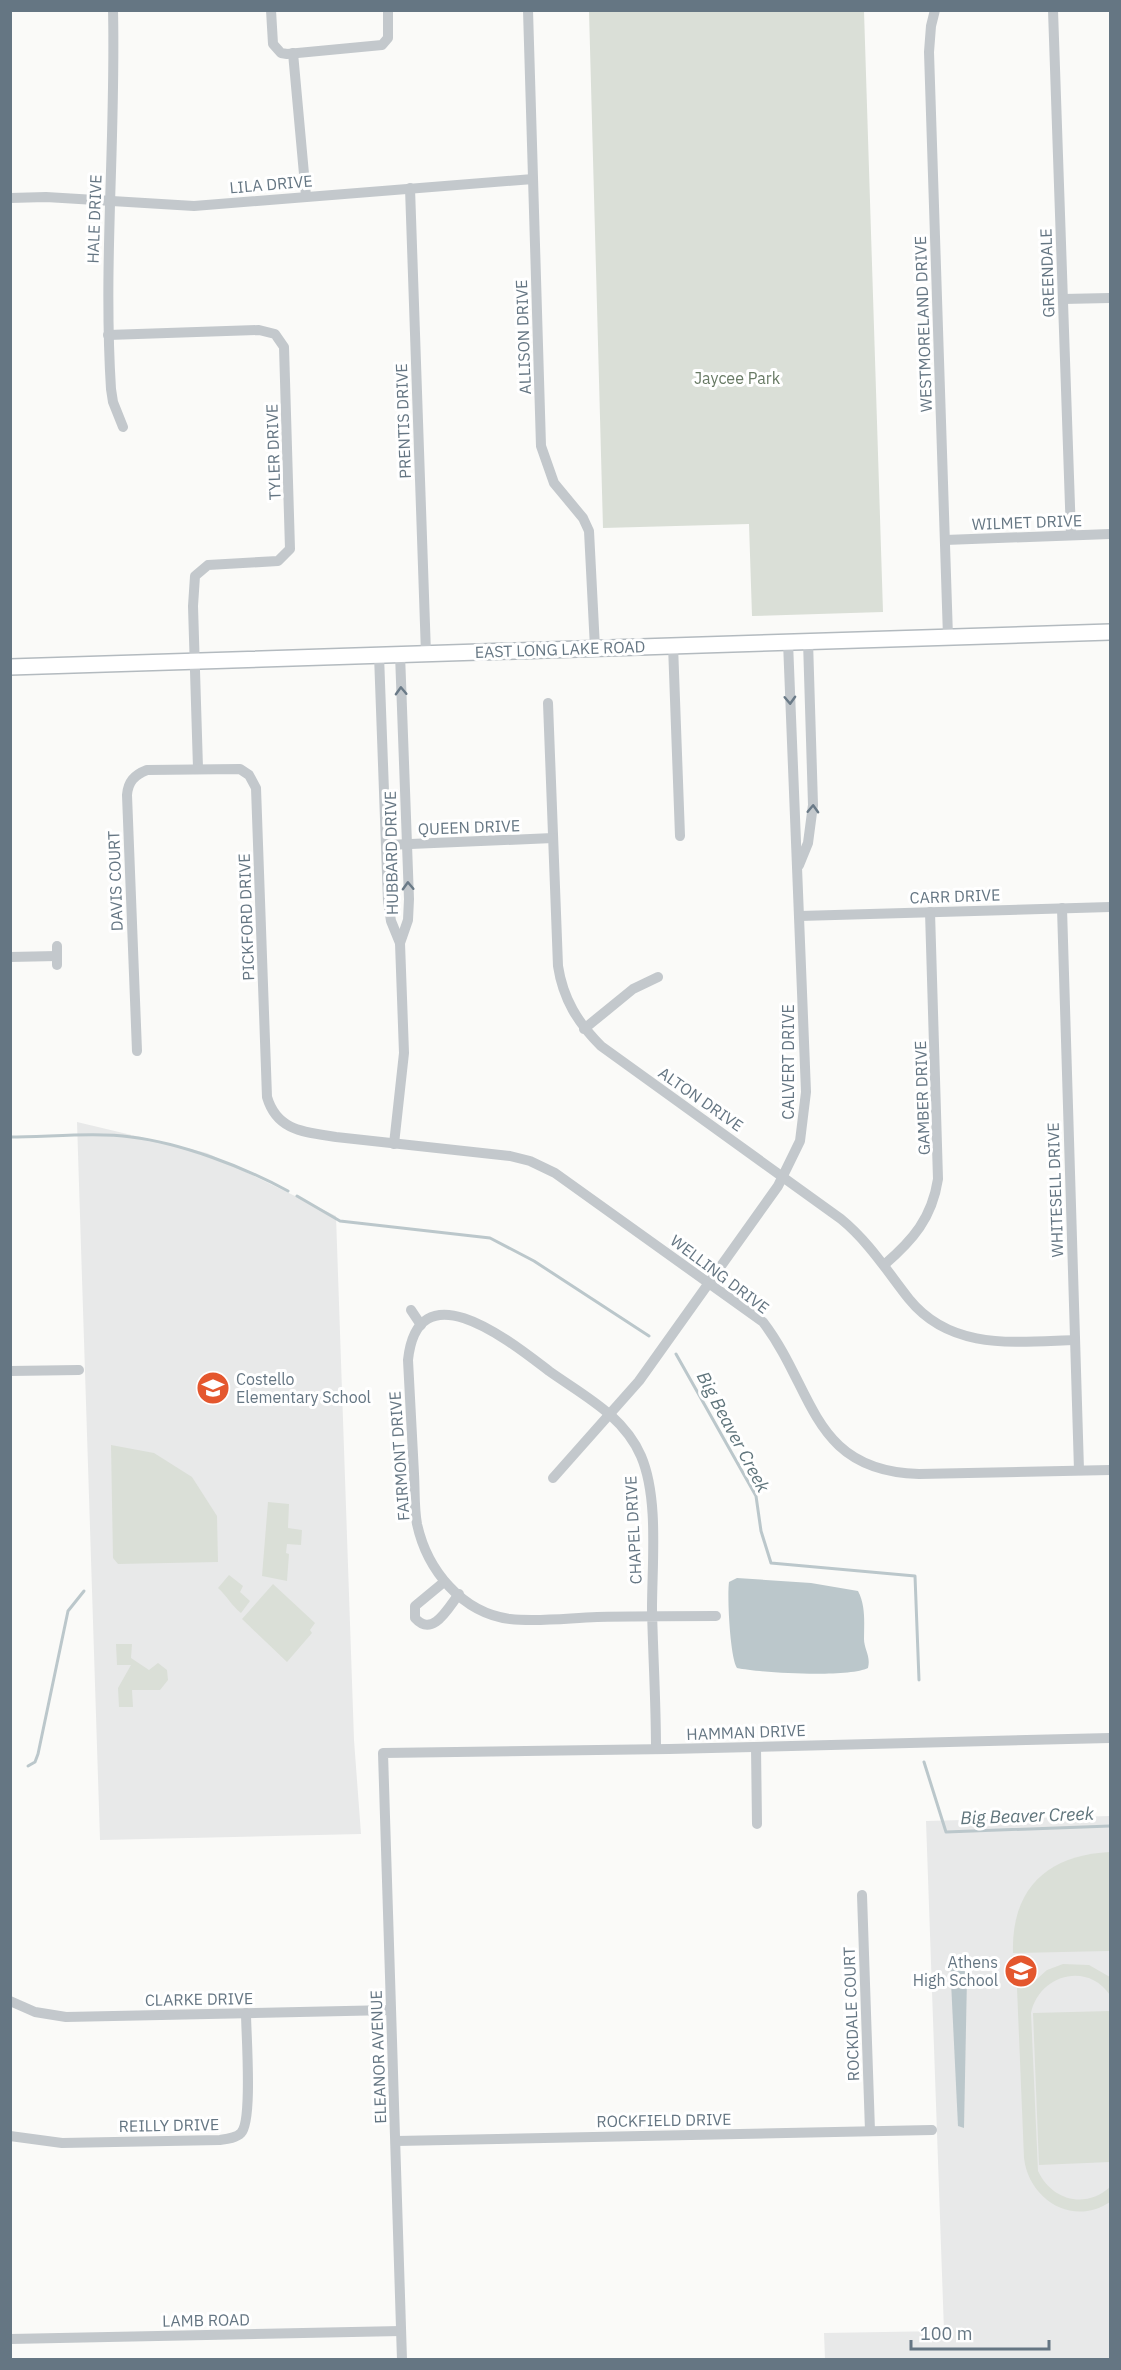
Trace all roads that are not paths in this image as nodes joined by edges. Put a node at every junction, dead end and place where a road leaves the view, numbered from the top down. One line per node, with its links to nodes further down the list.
1 (113, 10): 12 (street, HALE DRIVE)
2 (271, 10): 7 (street)
3 (388, 10): 7 (street)
4 (528, 10): 8 (street, ALLISON DRIVE)
5 (935, 10): 19 (street, WESTMORELAND DRIVE)
6 (1053, 10): 14 (street, GREENDALE)
7 (294, 53): 10 (street)
8 (533, 180): 9 (street, LILA DRIVE); 25 (street, ALLISON DRIVE)
9 (410, 188): 10 (street, LILA DRIVE); 27 (street, PRENTIS DRIVE)
10 (306, 196): 12 (street, LILA DRIVE)
11 (10, 198): 12 (street, LILA DRIVE)
12 (110, 202): 15 (street, HALE DRIVE)
13 (1110, 298): 14 (street)
14 (1063, 299): 18 (street, GREENDALE)
15 (108, 335): 16 (street, HALE DRIVE); 29 (street, TYLER DRIVE)
16 (123, 427)
17 (1110, 534): 18 (street, WILMET DRIVE)
18 (1071, 535): 19 (street, WILMET DRIVE)
19 (945, 540): 21 (street, WESTMORELAND DRIVE)
20 (1110, 632): 21 (main road, EAST LONG LAKE ROAD)
21 (948, 637): 22 (main road, EAST LONG LAKE ROAD)
22 (808, 641): 23 (main road, EAST LONG LAKE ROAD); 33 (street, CALVERT DRIVE)
23 (788, 642): 24 (main road, EAST LONG LAKE ROAD); 32 (street, CALVERT DRIVE, one-way to 32)
24 (673, 645): 25 (main road, EAST LONG LAKE ROAD); 37 (street)
25 (595, 648): 27 (main road, EAST LONG LAKE ROAD)
26 (400, 654): 27 (main road, EAST LONG LAKE ROAD); 28 (main road, EAST LONG LAKE ROAD); 34 (street, HUBBARD DRIVE, one-way to 26)
27 (426, 654)
28 (379, 655): 29 (main road, EAST LONG LAKE ROAD); 35 (street, HUBBARD DRIVE)
29 (195, 661): 30 (main road, EAST LONG LAKE ROAD); 36 (street)
30 (10, 667)
31 (548, 704): 38 (street, ALTON DRIVE)
32 (792, 748): 33 (street); 41 (street, CALVERT DRIVE)
33 (812, 748): 41 (street, CALVERT DRIVE, one-way to 33)
34 (404, 762): 35 (street); 40 (street, HUBBARD DRIVE)
35 (383, 763): 39 (street, HUBBARD DRIVE)
36 (198, 768): 51 (street, DAVIS COURT); 52 (street, PICKFORD DRIVE)
37 (680, 836)
38 (553, 838): 40 (street, QUEEN DRIVE); 50 (street, ALTON DRIVE)
39 (387, 844): 40 (street, QUEEN DRIVE); 46 (street, HUBBARD DRIVE)
40 (407, 844): 46 (street, HUBBARD DRIVE, one-way to 40)
41 (799, 865): 45 (street, CALVERT DRIVE)
42 (1110, 907): 43 (street, CARR DRIVE)
43 (1062, 908): 44 (street, CARR DRIVE); 59 (street, WHITESELL DRIVE)
44 (930, 912): 45 (street, CARR DRIVE); 55 (street, GAMBER DRIVE)
45 (800, 916): 54 (street, CALVERT DRIVE)
46 (400, 942): 53 (street, HUBBARD DRIVE)
47 (57, 956): 48 (street)
48 (10, 957)
49 (658, 977): 50 (street)
50 (584, 1029): 54 (street, ALTON DRIVE)
51 (137, 1051)
52 (271, 1111): 53 (street, WELLING DRIVE)
53 (394, 1144): 56 (street, WELLING DRIVE)
54 (784, 1176): 55 (street, ALTON DRIVE); 56 (street, CALVERT DRIVE)
55 (884, 1265): 59 (street, ALTON DRIVE)
56 (710, 1283): 62 (street, CALVERT DRIVE); 63 (street, WELLING DRIVE)
57 (411, 1310): 58 (street)
58 (421, 1325): 62 (street, CHAPEL DRIVE); 66 (street, FAIRMONT DRIVE)
59 (1075, 1340): 63 (street, WHITESELL DRIVE)
60 (79, 1370): 61 (street)
61 (10, 1371)
62 (611, 1414): 65 (street, CALVERT DRIVE); 68 (street, CHAPEL DRIVE)
63 (1079, 1470): 64 (street, WELLING DRIVE)
64 (1110, 1470)
65 (553, 1478)
66 (444, 1582): 67 (street, FAIRMONT DRIVE); 67 (street)
67 (459, 1594): 68 (street, FAIRMONT DRIVE)
68 (652, 1616): 69 (street, FAIRMONT DRIVE); 72 (street, CHAPEL DRIVE)
69 (716, 1616)
70 (1110, 1738): 71 (street, HAMMAN DRIVE)
71 (756, 1747): 72 (street, HAMMAN DRIVE); 74 (street)
72 (656, 1749): 73 (street, HAMMAN DRIVE)
73 (383, 1753): 77 (street, ELEANOR AVENUE)
74 (757, 1824)
75 (862, 1895): 80 (street, ROCKDALE COURT)
76 (10, 2001): 78 (street, CLARKE DRIVE)
77 (391, 2010): 78 (street, CLARKE DRIVE); 82 (street, ELEANOR AVENUE)
78 (246, 2013): 81 (street, REILLY DRIVE)
79 (933, 2130): 80 (street, ROCKFIELD DRIVE)
80 (870, 2131): 82 (street, ROCKFIELD DRIVE)
81 (10, 2136)
82 (396, 2141): 83 (street, ELEANOR AVENUE)
83 (401, 2331): 84 (street, LAMB ROAD); 85 (street, ELEANOR AVENUE)
84 (10, 2339)
85 (402, 2360)

